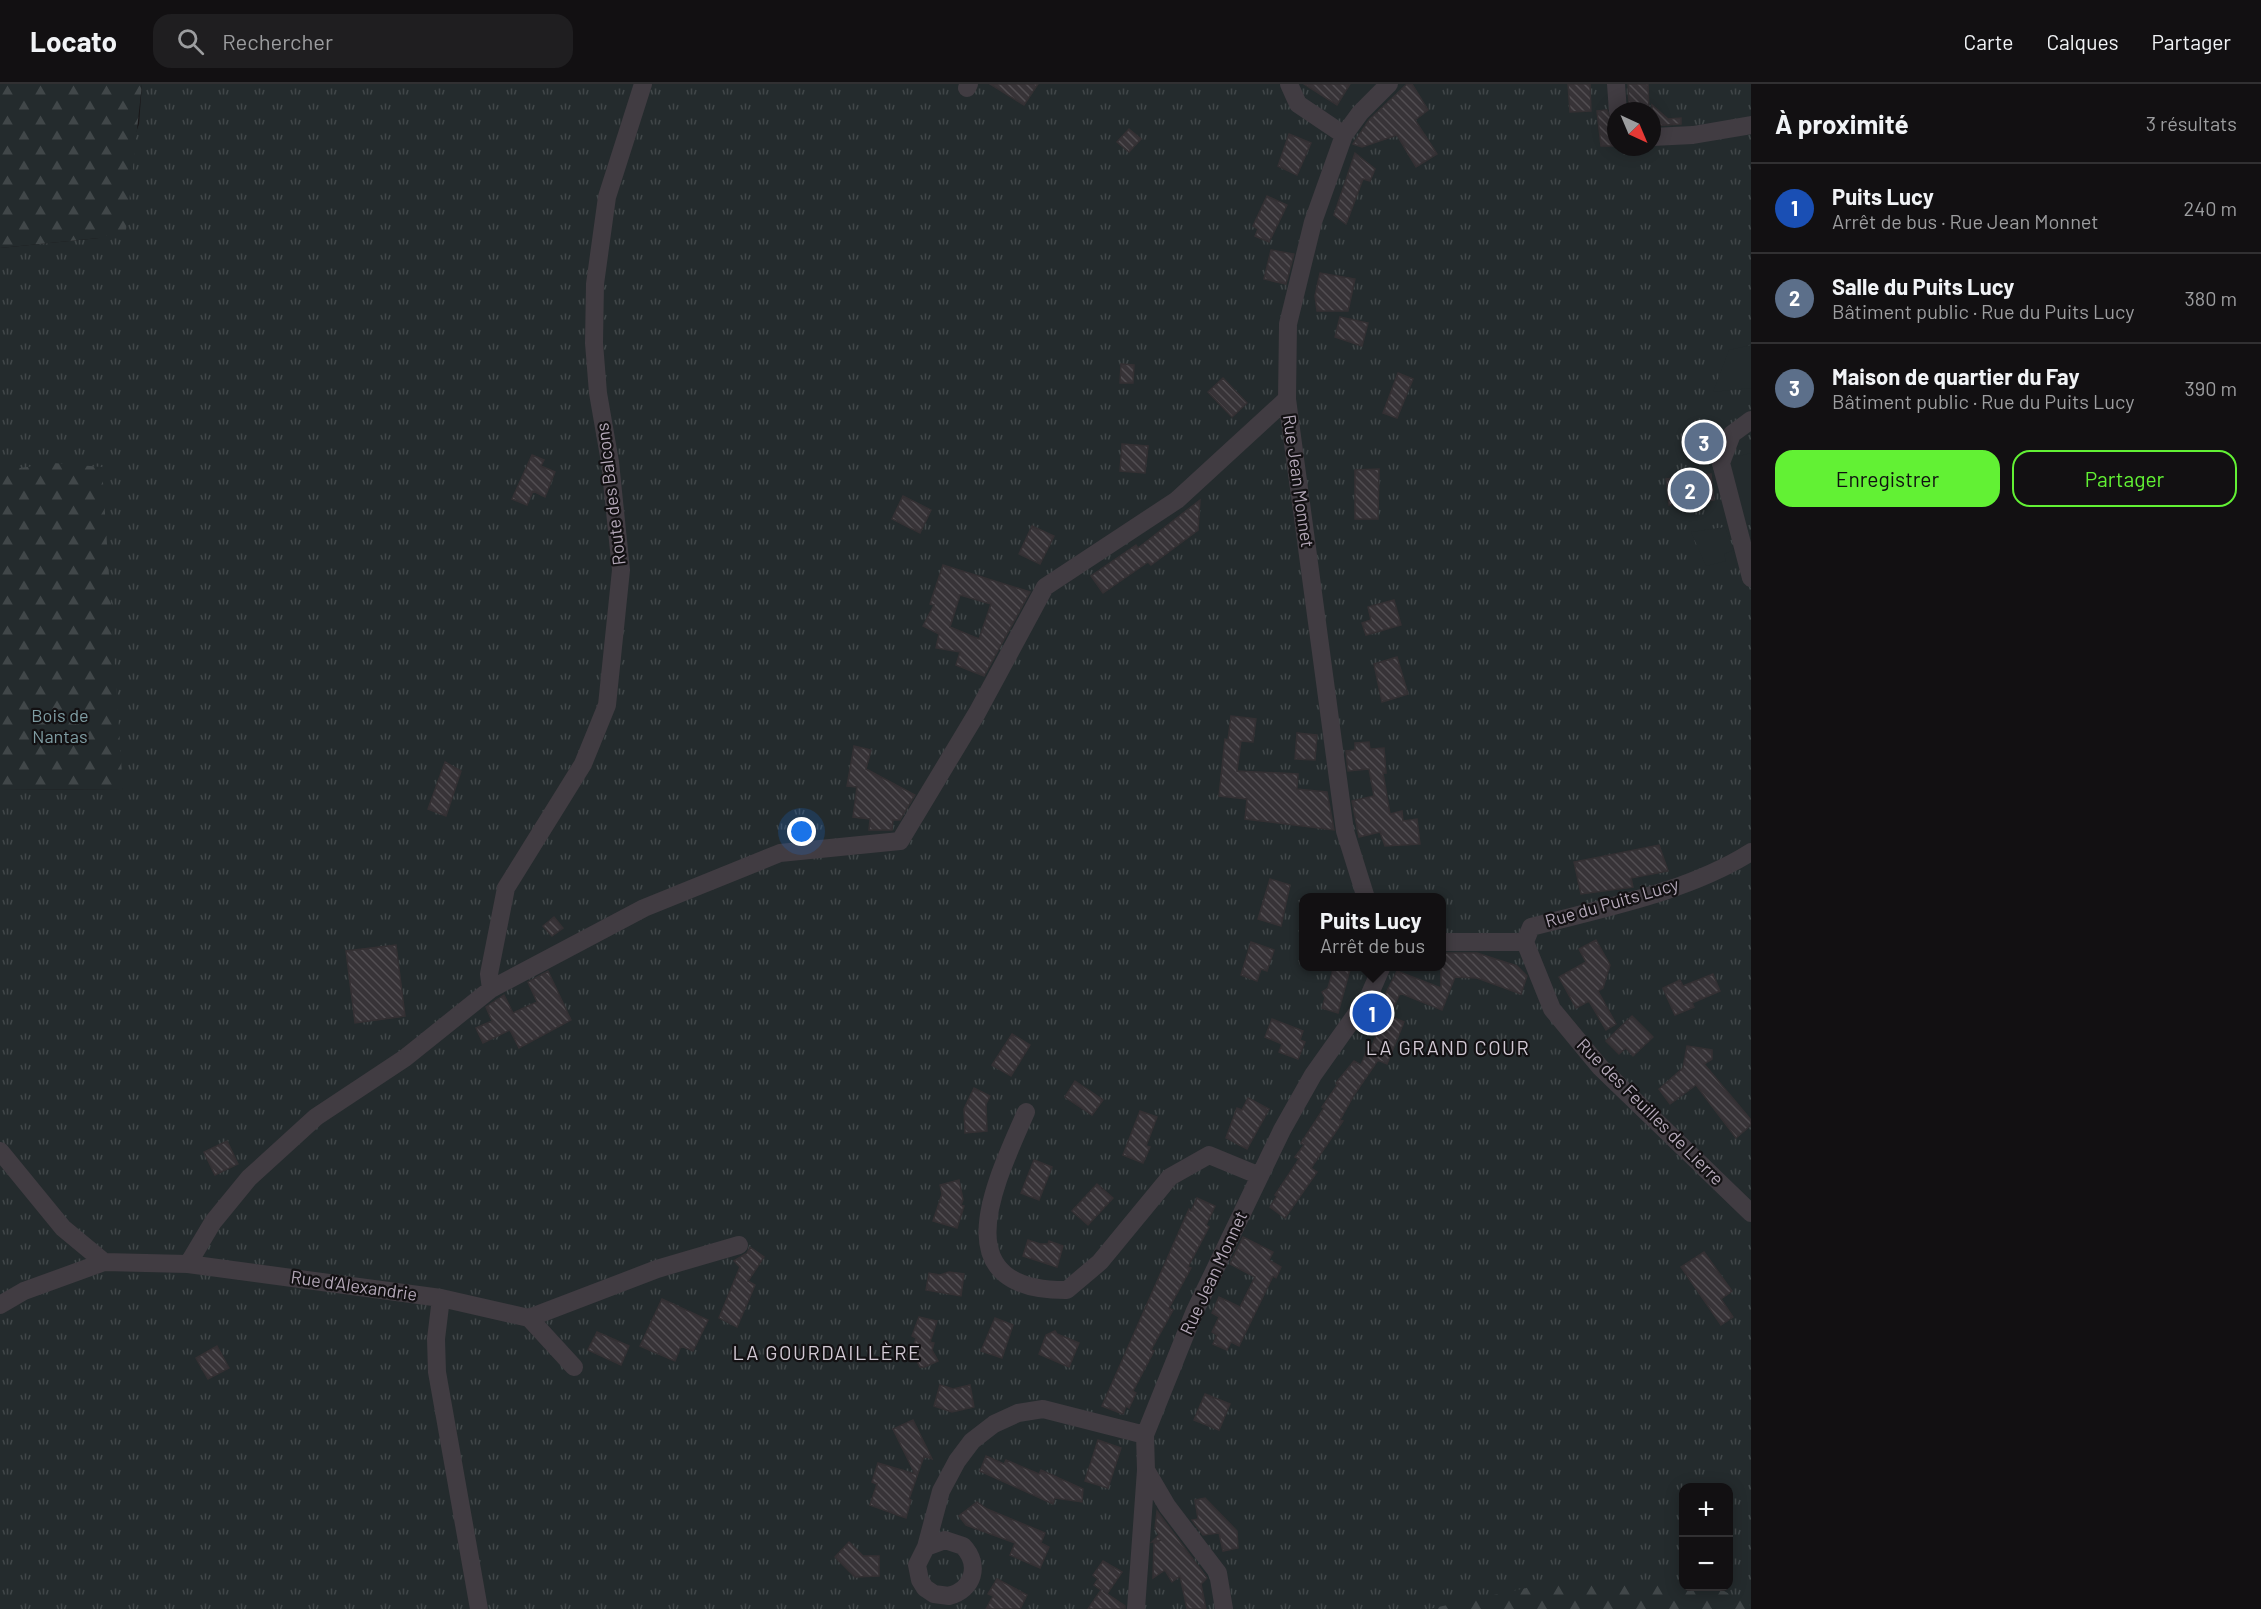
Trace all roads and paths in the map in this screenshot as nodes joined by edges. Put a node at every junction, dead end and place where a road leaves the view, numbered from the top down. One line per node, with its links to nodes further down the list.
1 (643, 84): 17 (street, Route des Balcons)
2 (1289, 84): 7 (street)
3 (1389, 84): 7 (street, Rue Jean Monnet)
4 (1616, 84): 5 (street)
5 (1617, 102)
6 (1751, 125): 8 (street)
7 (1344, 135): 9 (street, Rue Jean Monnet)
8 (1661, 137)
9 (1287, 399): 13 (street, Rue Jean Monnet); 17 (street)
10 (1751, 420): 11 (street)
11 (1751, 578)
12 (1751, 852): 15 (street, Rue du Puits Lucy)
13 (1365, 893)
14 (1446, 942): 15 (street, Rue du Puits Lucy)
15 (1525, 942): 21 (street, Rue des Feuilles de Lierre)
16 (1380, 971): 20 (street, Rue Jean Monnet)
17 (490, 989): 24 (street)
18 (1026, 1113): 20 (street)
19 (0, 1151): 23 (street)
20 (1260, 1176): 29 (street, Rue Jean Monnet)
21 (1751, 1213)
22 (739, 1245): 27 (street)
23 (104, 1262): 24 (street, Rue d’Alexandrie); 26 (street)
24 (188, 1264): 25 (street, Rue d’Alexandrie)
25 (441, 1298): 27 (street); 32 (street, Rue d’Alexandrie)
26 (0, 1305)
27 (529, 1318): 28 (street)
28 (574, 1367)
29 (1145, 1435): 30 (street, Rue Jean Monnet); 31 (street)
30 (1146, 1470): 33 (street, Rue Jean Monnet); 34 (street)
31 (926, 1548)
32 (479, 1609)
33 (1136, 1609)
34 (1224, 1609)

